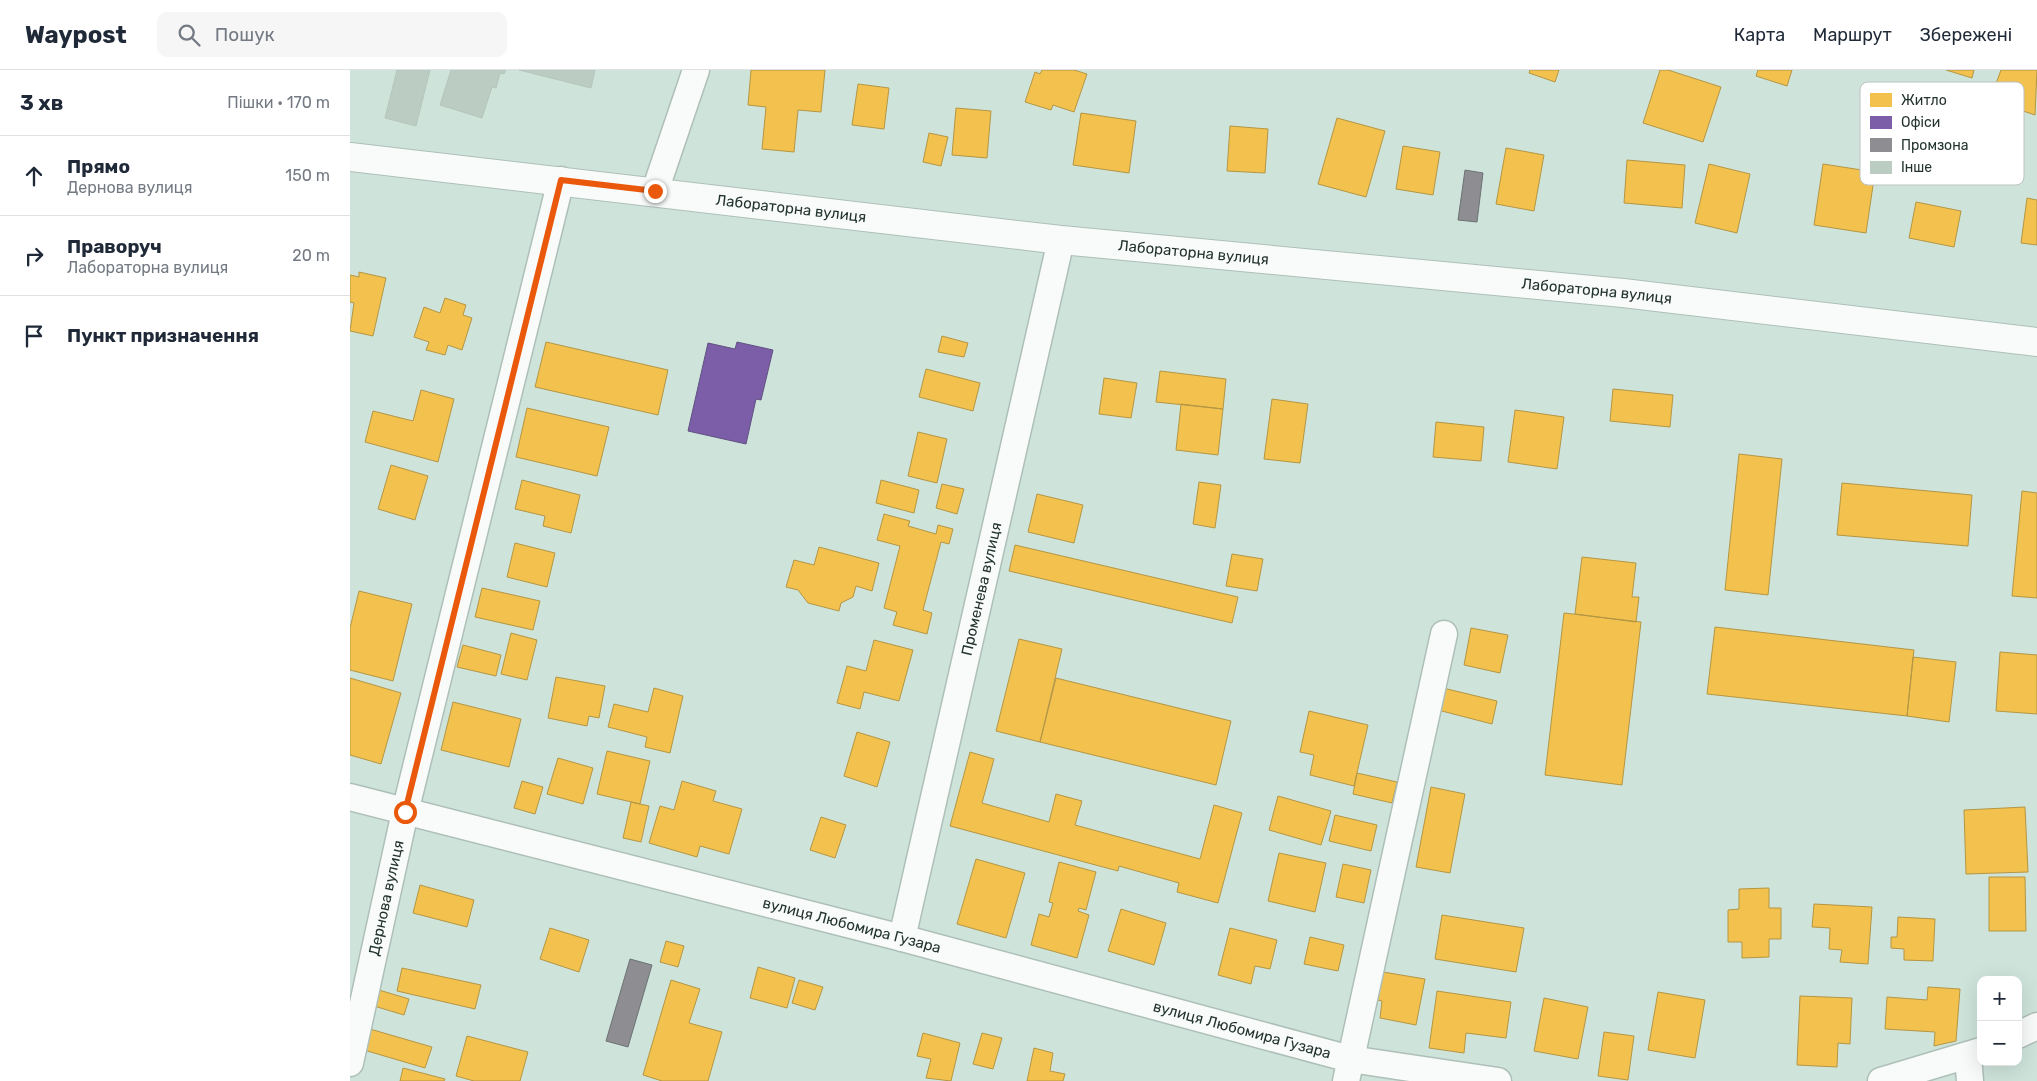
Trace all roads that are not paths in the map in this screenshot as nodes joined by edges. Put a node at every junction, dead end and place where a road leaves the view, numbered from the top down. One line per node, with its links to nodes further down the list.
1 (696, 70): 4 (street)
2 (350, 157): 3 (main road, Лабораторна вулиця)
3 (561, 180): 4 (main road, Лабораторна вулиця); 9 (street, Дернова вулиця)
4 (655, 191): 5 (main road, Лабораторна вулиця)
5 (1061, 240): 6 (main road, Лабораторна вулиця); 10 (street, Променева вулиця)
6 (2037, 342)
7 (1444, 634): 15 (street, вулиця Любомира Гузара)
8 (350, 797): 9 (street, вулиця Любомира Гузара)
9 (405, 812): 10 (street, вулиця Любомира Гузара); 13 (street, Дернова вулиця)
10 (902, 938): 15 (street, вулиця Любомира Гузара)
11 (2037, 1026): 12 (street)
12 (2022, 1032)
13 (350, 1063)
14 (1973, 1063): 17 (street)
15 (1348, 1070): 16 (street, вулиця Любомира Гузара)
16 (1498, 1081)
17 (1880, 1081)

